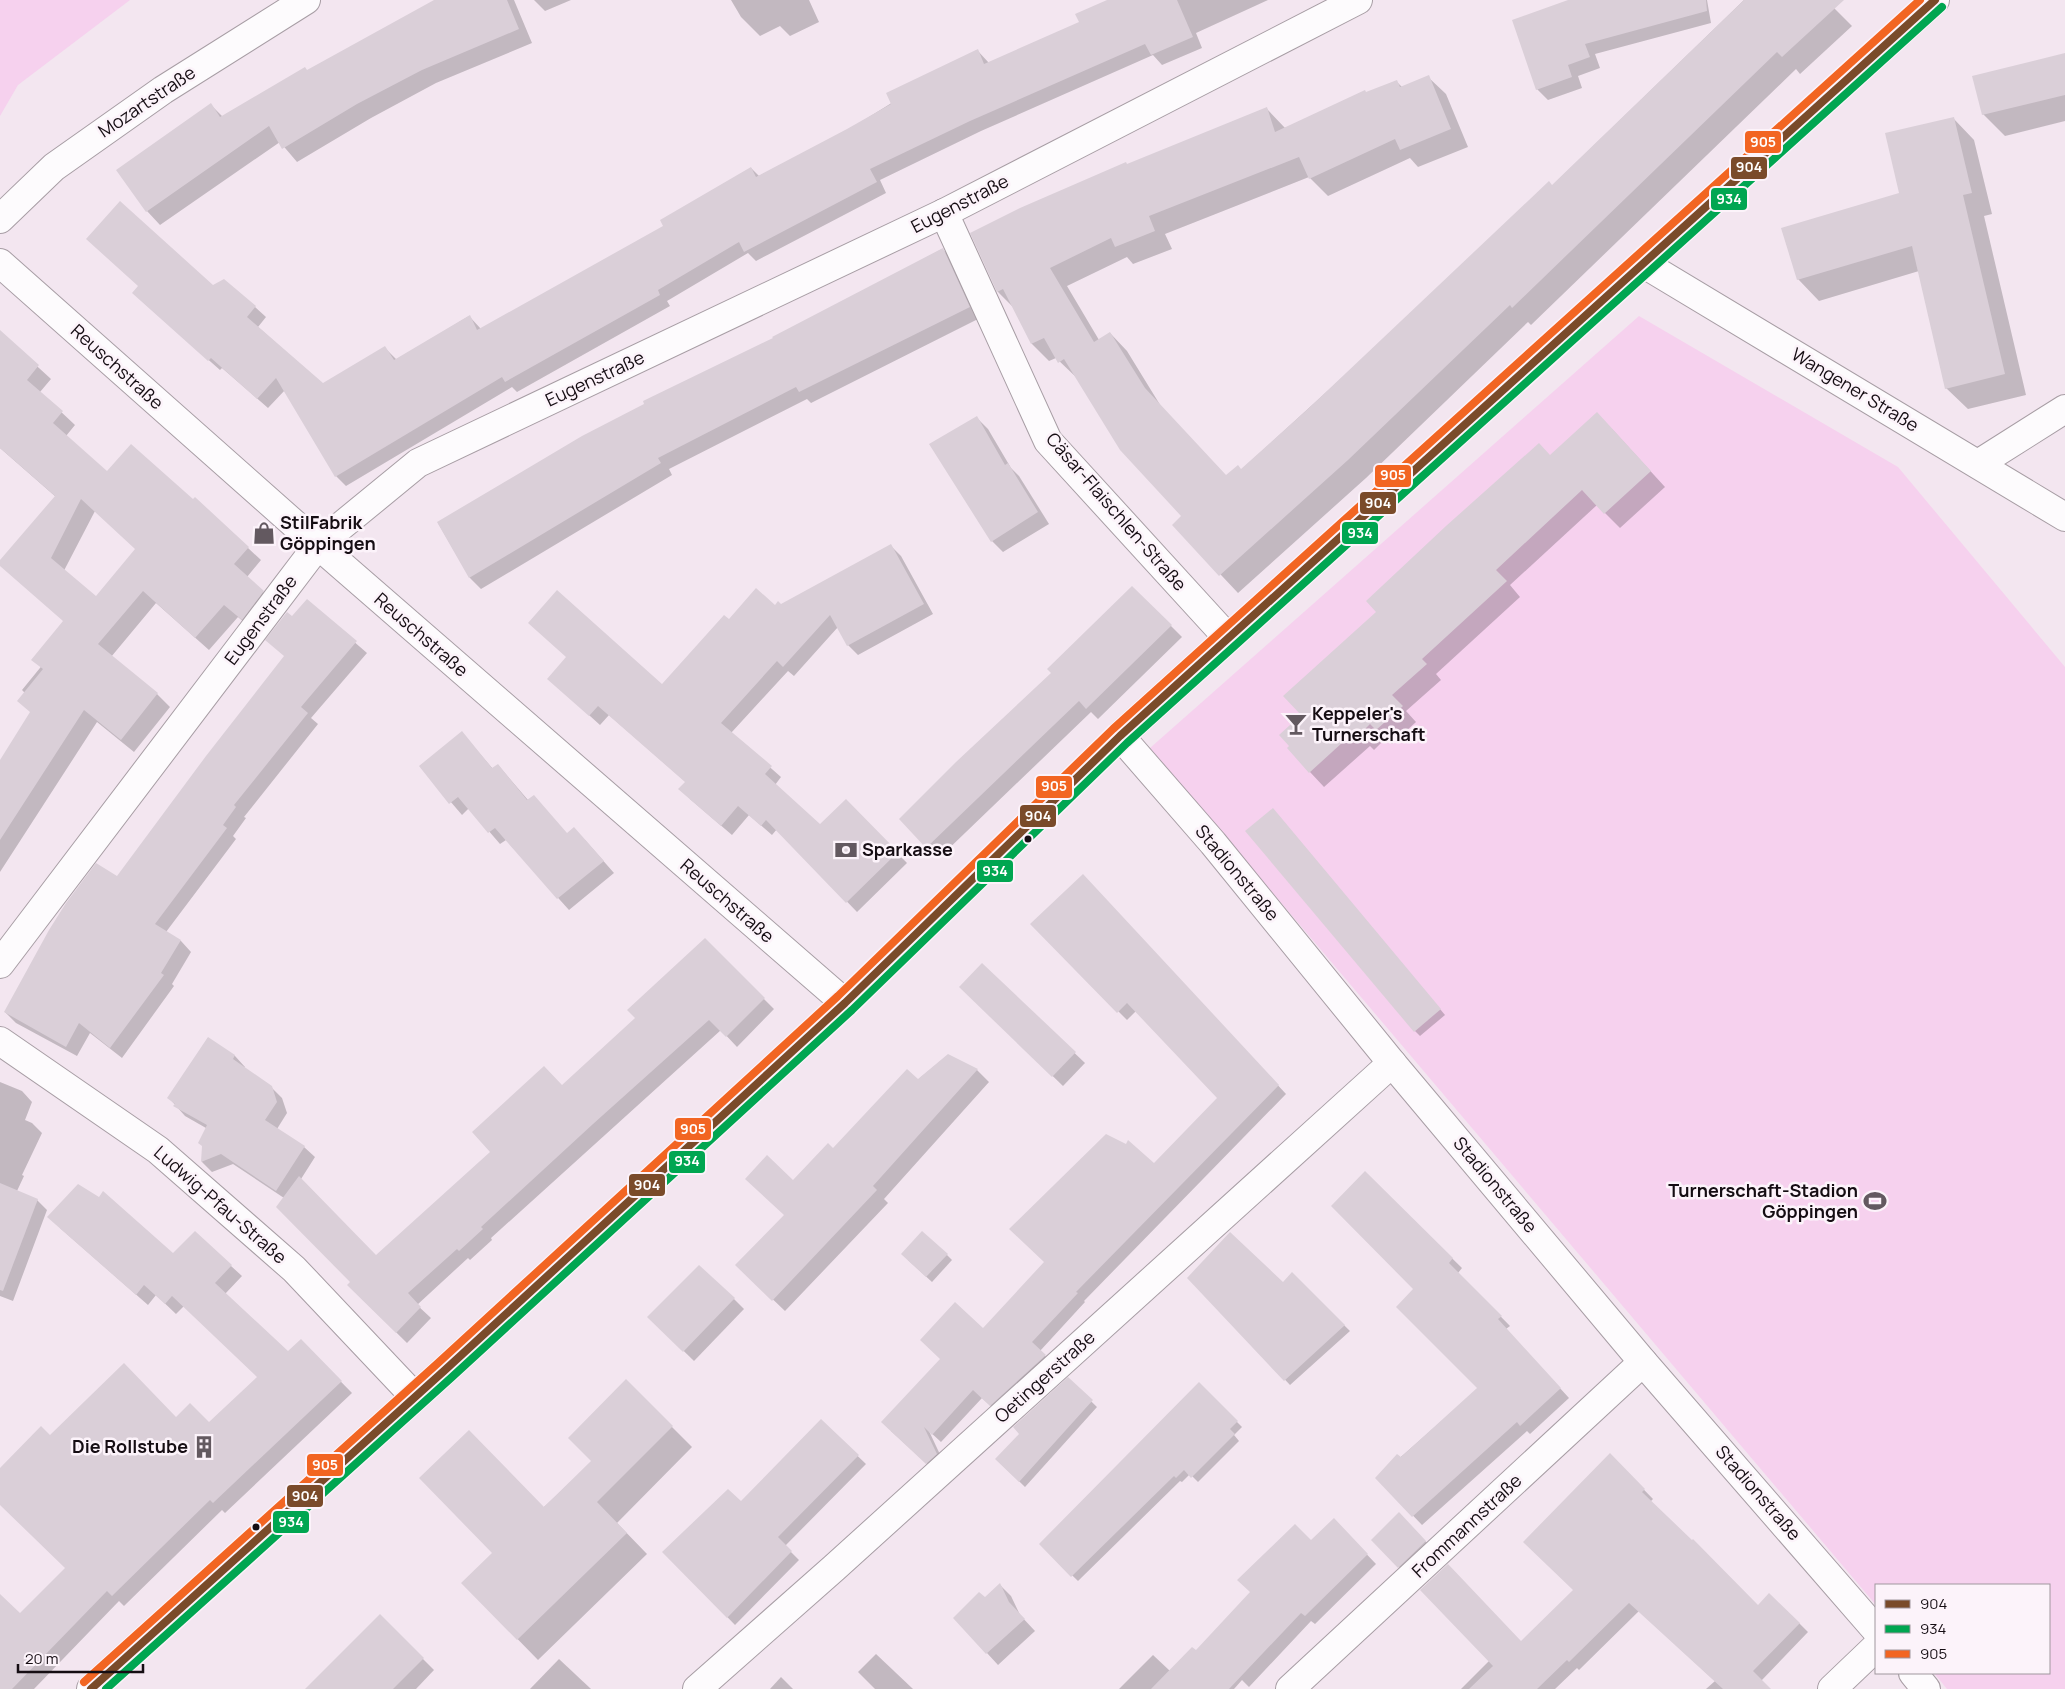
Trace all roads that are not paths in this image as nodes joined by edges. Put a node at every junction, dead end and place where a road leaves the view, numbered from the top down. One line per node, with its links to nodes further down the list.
1 (306, 0): 5 (street, Mozartstraße)
2 (1358, 0): 4 (street, Eugenstraße)
3 (1931, 1): 7 (street)
4 (944, 213): 11 (street, Eugenstraße); 12 (street, Cäsar-Flaischlen-Straße)
5 (0, 219)
6 (0, 263): 11 (street, Reuschstraße)
7 (1644, 264): 9 (street, Wangener Straße); 12 (street)
8 (2065, 409): 9 (street)
9 (1978, 464): 10 (street, Wangener Straße)
10 (2065, 517)
11 (318, 545): 14 (street, Eugenstraße); 15 (street, Reuschstraße)
12 (1228, 638): 13 (street)
13 (1120, 736): 15 (street); 17 (street, Stadionstraße)
14 (0, 964)
15 (845, 1003): 19 (street)
16 (0, 1041): 19 (street, Ludwig-Pfau-Straße)
17 (1392, 1063): 18 (street, Stadionstraße); 24 (street, Oetingerstraße)
18 (1643, 1362): 20 (street, Stadionstraße); 25 (street, Frommannstraße)
19 (416, 1397): 23 (street)
20 (1875, 1629)
21 (1875, 1648): 26 (street)
22 (1914, 1674): 27 (street)
23 (91, 1689)
24 (697, 1689)
25 (1290, 1689)
26 (1832, 1689)
27 (1926, 1689)

